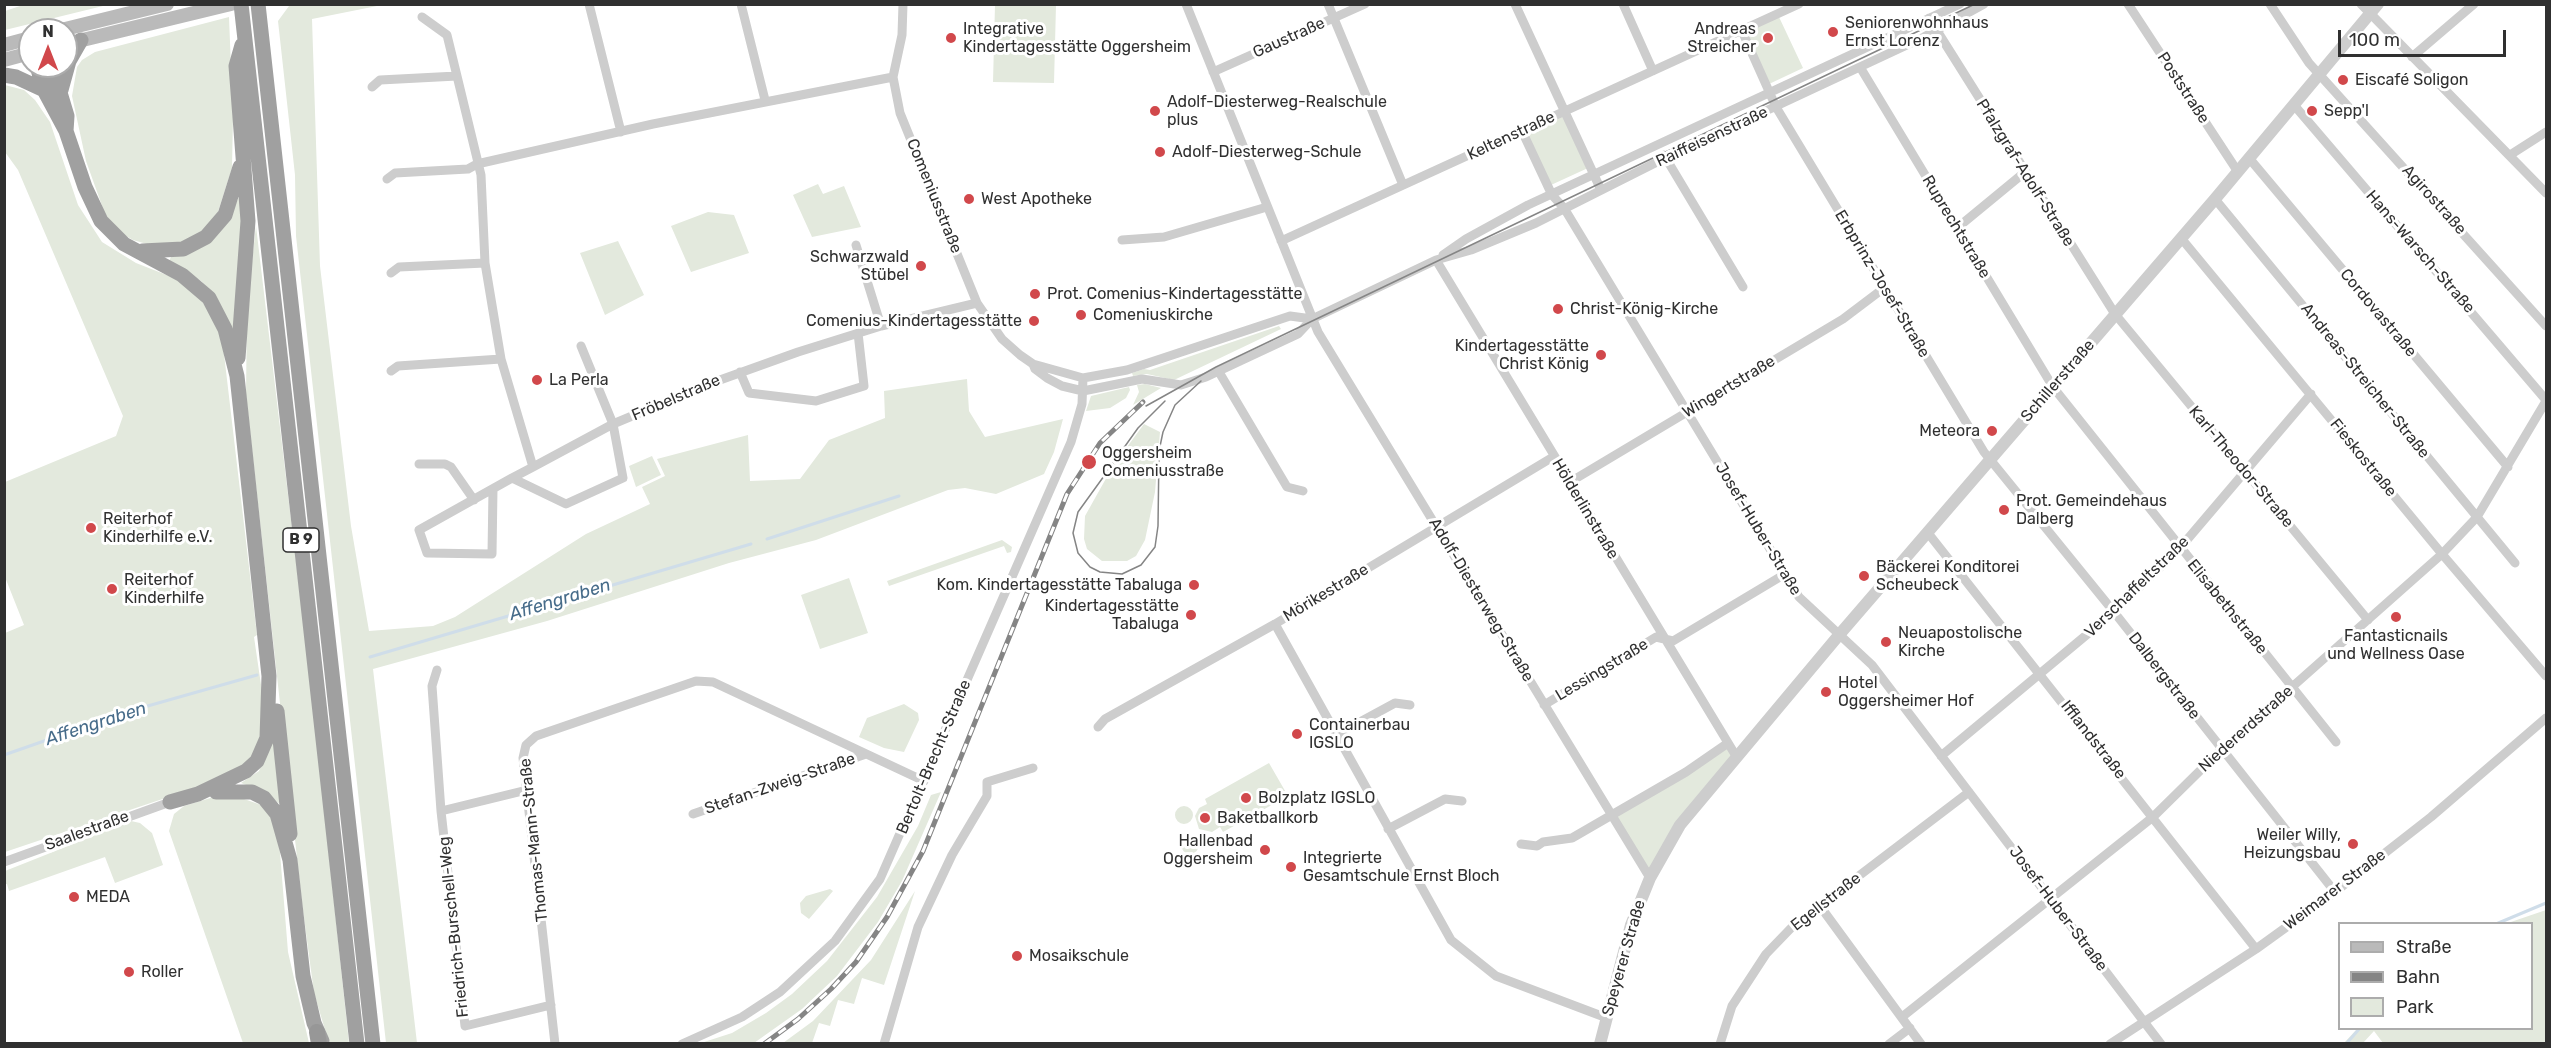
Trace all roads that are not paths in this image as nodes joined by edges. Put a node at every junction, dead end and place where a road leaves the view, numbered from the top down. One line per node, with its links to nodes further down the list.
1 (167, 4): 25 (main road)
2 (231, 4): 29 (main road)
3 (241, 4): 28 (highway, B 9)
4 (258, 4): 167 (highway, B 9)
5 (589, 4): 51 (street)
6 (741, 4): 45 (street)
7 (903, 4): 36 (street, Comeniusstraße)
8 (1186, 4): 33 (street, Adolf-Diesterweg-Straße)
9 (1328, 4): 24 (street)
10 (1365, 4): 24 (street, Gaustraße)
11 (1515, 4): 48 (street)
12 (1623, 4): 32 (street)
13 (1799, 4): 20 (street, Keltenstraße)
14 (1960, 4): 23 (street, Raiffeisenstraße)
15 (2128, 4): 59 (street, Poststraße)
16 (2270, 4): 40 (street, Agirostraße)
17 (2361, 4): 21 (street)
18 (2474, 4): 30 (street)
19 (1980, 5): 27 (street, Raiffeisenstraße)
20 (1778, 9): 26 (street, Keltenstraße)
21 (2374, 10): 30 (street); 40 (street, Schillerstraße)
22 (422, 17): 35 (street)
23 (1929, 18): 27 (street, Pfalzgraf-Adolf-Straße); 44 (street, Raiffeisenstraße)
24 (1334, 19): 33 (street, Gaustraße); 63 (street)
25 (78, 26)
26 (1742, 31): 32 (street, Keltenstraße); 44 (street)
27 (1936, 31): 31 (street, Raiffeisenstraße); 60 (street, Pfalzgraf-Adolf-Straße)
28 (245, 37): 54 (highway); 166 (highway, B 9)
29 (78, 41)
30 (2412, 57): 55 (street)
31 (1860, 67): 46 (street, Raiffeisenstraße); 70 (street, Ruprechtstraße)
32 (1653, 71): 48 (street, Keltenstraße)
33 (1213, 72): 68 (street, Adolf-Diesterweg-Straße)
34 (4, 75): 42 (highway)
35 (457, 76): 41 (street); 58 (street)
36 (893, 76): 45 (street); 81 (street, Comeniusstraße)
37 (40, 78): 42 (highway)
38 (56, 78): 43 (highway)
39 (65, 78): 43 (highway)
40 (2324, 78): 47 (street, Schillerstraße); 85 (street, Agirostraße)
41 (372, 87)
42 (44, 90): 49 (highway)
43 (61, 93): 49 (highway)
44 (1770, 93): 46 (street, Erbprinz-Josef-Straße); 53 (street, Raiffeisenstraße)
45 (765, 100): 51 (street)
46 (1776, 107): 56 (street, Raiffeisenstraße); 80 (street, Erbprinz-Josef-Straße)
47 (2297, 109): 57 (street, Schillerstraße); 98 (street, Hans-Warsch-Straße)
48 (1565, 111): 50 (street, Keltenstraße); 61 (street)
49 (66, 131): 75 (highway)
50 (1522, 131): 63 (street, Keltenstraße); 66 (street, Josef-Huber-Straße)
51 (621, 132): 58 (street)
52 (2547, 132): 55 (street)
53 (1658, 145): 56 (street); 61 (street, Raiffeisenstraße)
54 (243, 153): 75 (highway); 93 (highway)
55 (2510, 155): 65 (street)
56 (1665, 158): 64 (street, Raiffeisenstraße); 79 (street)
57 (2252, 162): 59 (street, Schillerstraße); 105 (street, Cordovastraße)
58 (477, 164): 62 (street); 77 (street)
59 (2238, 171): 67 (street, Schillerstraße)
60 (2025, 172): 70 (street); 82 (street, Pfalzgraf-Adolf-Straße)
61 (1595, 175): 64 (street); 66 (street, Raiffeisenstraße)
62 (387, 179)
63 (1403, 185): 73 (street, Keltenstraße)
64 (1601, 190): 69 (street, Raiffeisenstraße)
65 (2547, 193)
66 (1552, 195): 69 (street, Josef-Huber-Straße); 76 (street, Raiffeisenstraße)
67 (2215, 199): 71 (street, Schillerstraße); 112 (street, Andreas-Streicher-Straße)
68 (1267, 207): 72 (street); 73 (street, Adolf-Diesterweg-Straße)
69 (1564, 208): 76 (street, Raiffeisenstraße); 99 (street, Josef-Huber-Straße)
70 (1957, 228): 95 (street, Ruprechtstraße)
71 (2181, 238): 82 (street, Schillerstraße); 97 (street, Fieskostraße)
72 (1122, 240)
73 (1281, 241): 83 (street, Adolf-Diesterweg-Straße)
74 (856, 245): 84 (street)
75 (140, 251): 93 (highway)
76 (1436, 260): 83 (street, Raiffeisenstraße); 101 (street, Hölderlinstraße)
77 (485, 262): 78 (street); 88 (street)
78 (391, 273)
79 (1743, 287)
80 (1884, 288): 99 (street, Wingertstraße); 102 (street, Erbprinz-Josef-Straße)
81 (977, 303): 84 (street, Fröbelstraße); 89 (street, Comeniusstraße)
82 (2115, 314): 95 (street, Schillerstraße); 106 (street, Karl-Theodor-Straße)
83 (1312, 319): 92 (street, Raiffeisenstraße); 94 (street, Comeniusstraße); 113 (street, Adolf-Diesterweg-Straße)
84 (881, 326): 86 (street, Fröbelstraße)
85 (2547, 326)
86 (858, 333): 91 (street, Fröbelstraße); 91 (street, Fröbelstraße)
87 (581, 346): 100 (street)
88 (501, 359): 90 (street); 104 (street)
89 (1033, 364): 94 (street, Comeniusstraße); 96 (street, Comeniusstraße)
90 (391, 371)
91 (740, 372): 100 (street, Fröbelstraße)
92 (1220, 372): 96 (street, Raiffeisenstraße); 110 (street)
93 (237, 376): 126 (highway)
94 (1083, 378): 96 (street, Bertolt-Brecht-Straße)
95 (2053, 387): 102 (street, Schillerstraße); 115 (street, Elisabethstraße)
96 (1083, 391): 141 (street, Bertolt-Brecht-Straße)
97 (2311, 394): 106 (street, Verschaffeltstraße); 116 (street, Fieskostraße)
98 (2547, 400): 105 (street, Niedererdstraße)
99 (1688, 412): 108 (street, Wingertstraße); 118 (street, Josef-Huber-Straße)
100 (613, 424): 104 (street, Fröbelstraße); 107 (street, Fröbelstraße)
101 (1553, 457): 108 (street, Hölderlinstraße); 113 (street, Mörikestraße)
102 (1991, 460): 114 (street, Schillerstraße); 119 (street, Dalbergstraße)
103 (419, 464): 111 (street)
104 (533, 467): 107 (street, Fröbelstraße)
105 (2508, 467): 112 (street, Niedererdstraße)
106 (2245, 472): 115 (street, Verschaffeltstraße); 120 (street, Karl-Theodor-Straße)
107 (512, 478): 109 (street, Fröbelstraße)
108 (1570, 482): 123 (street, Hölderlinstraße)
109 (493, 489): 111 (street, Fröbelstraße); 111 (street, Fröbelstraße)
110 (1303, 491)
111 (474, 500)
112 (2477, 517): 116 (street, Niedererdstraße); 117 (street, Andreas-Streicher-Straße)
113 (1437, 527): 121 (street, Mörikestraße); 130 (street, Adolf-Diesterweg-Straße)
114 (1928, 533): 122 (street, Schillerstraße); 125 (street, Ifflandstraße)
115 (2180, 548): 119 (street, Verschaffeltstraße); 128 (street, Elisabethstraße)
116 (2442, 554): 120 (street, Niedererdstraße); 127 (street, Fieskostraße)
117 (2515, 563)
118 (1785, 574): 122 (street, Josef-Huber-Straße); 123 (street, Lessingstraße)
119 (2114, 612): 125 (street, Verschaffeltstraße); 136 (street, Dalbergstraße)
120 (2368, 620): 128 (street, Niedererdstraße)
121 (1275, 624): 132 (street, Mörikestraße); 133 (street)
122 (1839, 634): 138 (street, Schillerstraße); 139 (street, Josef-Huber-Straße)
123 (1663, 639): 130 (street, Lessingstraße); 135 (street, Hölderlinstraße)
124 (437, 670): 147 (street, Friedrich-Burschell-Weg)
125 (2042, 675): 139 (street, Verschaffeltstraße); 150 (street, Ifflandstraße)
126 (269, 676): 144 (highway); 153 (highway)
127 (2547, 676)
128 (2292, 687): 134 (street, Elisabethstraße); 136 (street, Niedererdstraße)
129 (1410, 705): 133 (street)
130 (1544, 705): 149 (street, Adolf-Diesterweg-Straße)
131 (2547, 718): 156 (street, Weimarer Straße)
132 (1098, 727)
133 (1336, 735): 151 (street)
134 (2336, 742)
135 (1728, 743): 138 (street, Hölderlinstraße); 149 (street)
136 (2222, 750): 150 (street, Niedererdstraße); 156 (street, Dalbergstraße)
137 (866, 754): 141 (street, Thomas-Mann-Straße); 142 (street, Thomas-Mann-Straße); 148 (street, Stefan-Zweig-Straße)
138 (1736, 756): 155 (street, Speyerer Straße)
139 (1941, 756): 143 (street, Josef-Huber-Straße)
140 (1034, 768): 170 (street)
141 (924, 781): 169 (street, Bertolt-Brecht-Straße)
142 (527, 790): 147 (street); 160 (street, Thomas-Mann-Straße)
143 (1969, 792): 157 (street, Josef-Huber-Straße); 158 (street, Egellstraße)
144 (198, 794): 146 (highway); 153 (highway)
145 (1462, 801): 151 (street)
146 (170, 802): 154 (street, Saalestraße)
147 (441, 811): 160 (street, Friedrich-Burschell-Weg)
148 (693, 814)
149 (1612, 816): 152 (street); 155 (street, Adolf-Diesterweg-Straße)
150 (2152, 817): 157 (street, Niedererdstraße); 159 (street, Ifflandstraße)
151 (1388, 829): 162 (street)
152 (1521, 844)
153 (290, 860): 165 (highway)
154 (4, 862)
155 (1650, 878): 162 (street, Speyerer Straße)
156 (2335, 892): 159 (street, Weimarer Straße)
157 (2050, 900): 161 (street, Niedererdstraße); 163 (street, Josef-Huber-Straße)
158 (1820, 906): 161 (street); 172 (street, Egellstraße)
159 (2256, 949): 163 (street, Weimarer Straße)
160 (551, 1005): 168 (street, Thomas-Mann-Straße)
161 (1902, 1017): 164 (street)
162 (1607, 1018): 171 (street, Speyerer Straße)
163 (2144, 1021): 175 (street, Weimarer Straße); 176 (street, Josef-Huber-Straße)
164 (1910, 1028): 173 (street); 174 (street)
165 (320, 1040)
166 (357, 1044)
167 (373, 1044)
168 (555, 1044)
169 (682, 1044)
170 (884, 1044)
171 (1600, 1044)
172 (1720, 1044)
173 (1889, 1044)
174 (1921, 1044)
175 (2110, 1044)
176 (2161, 1044)

